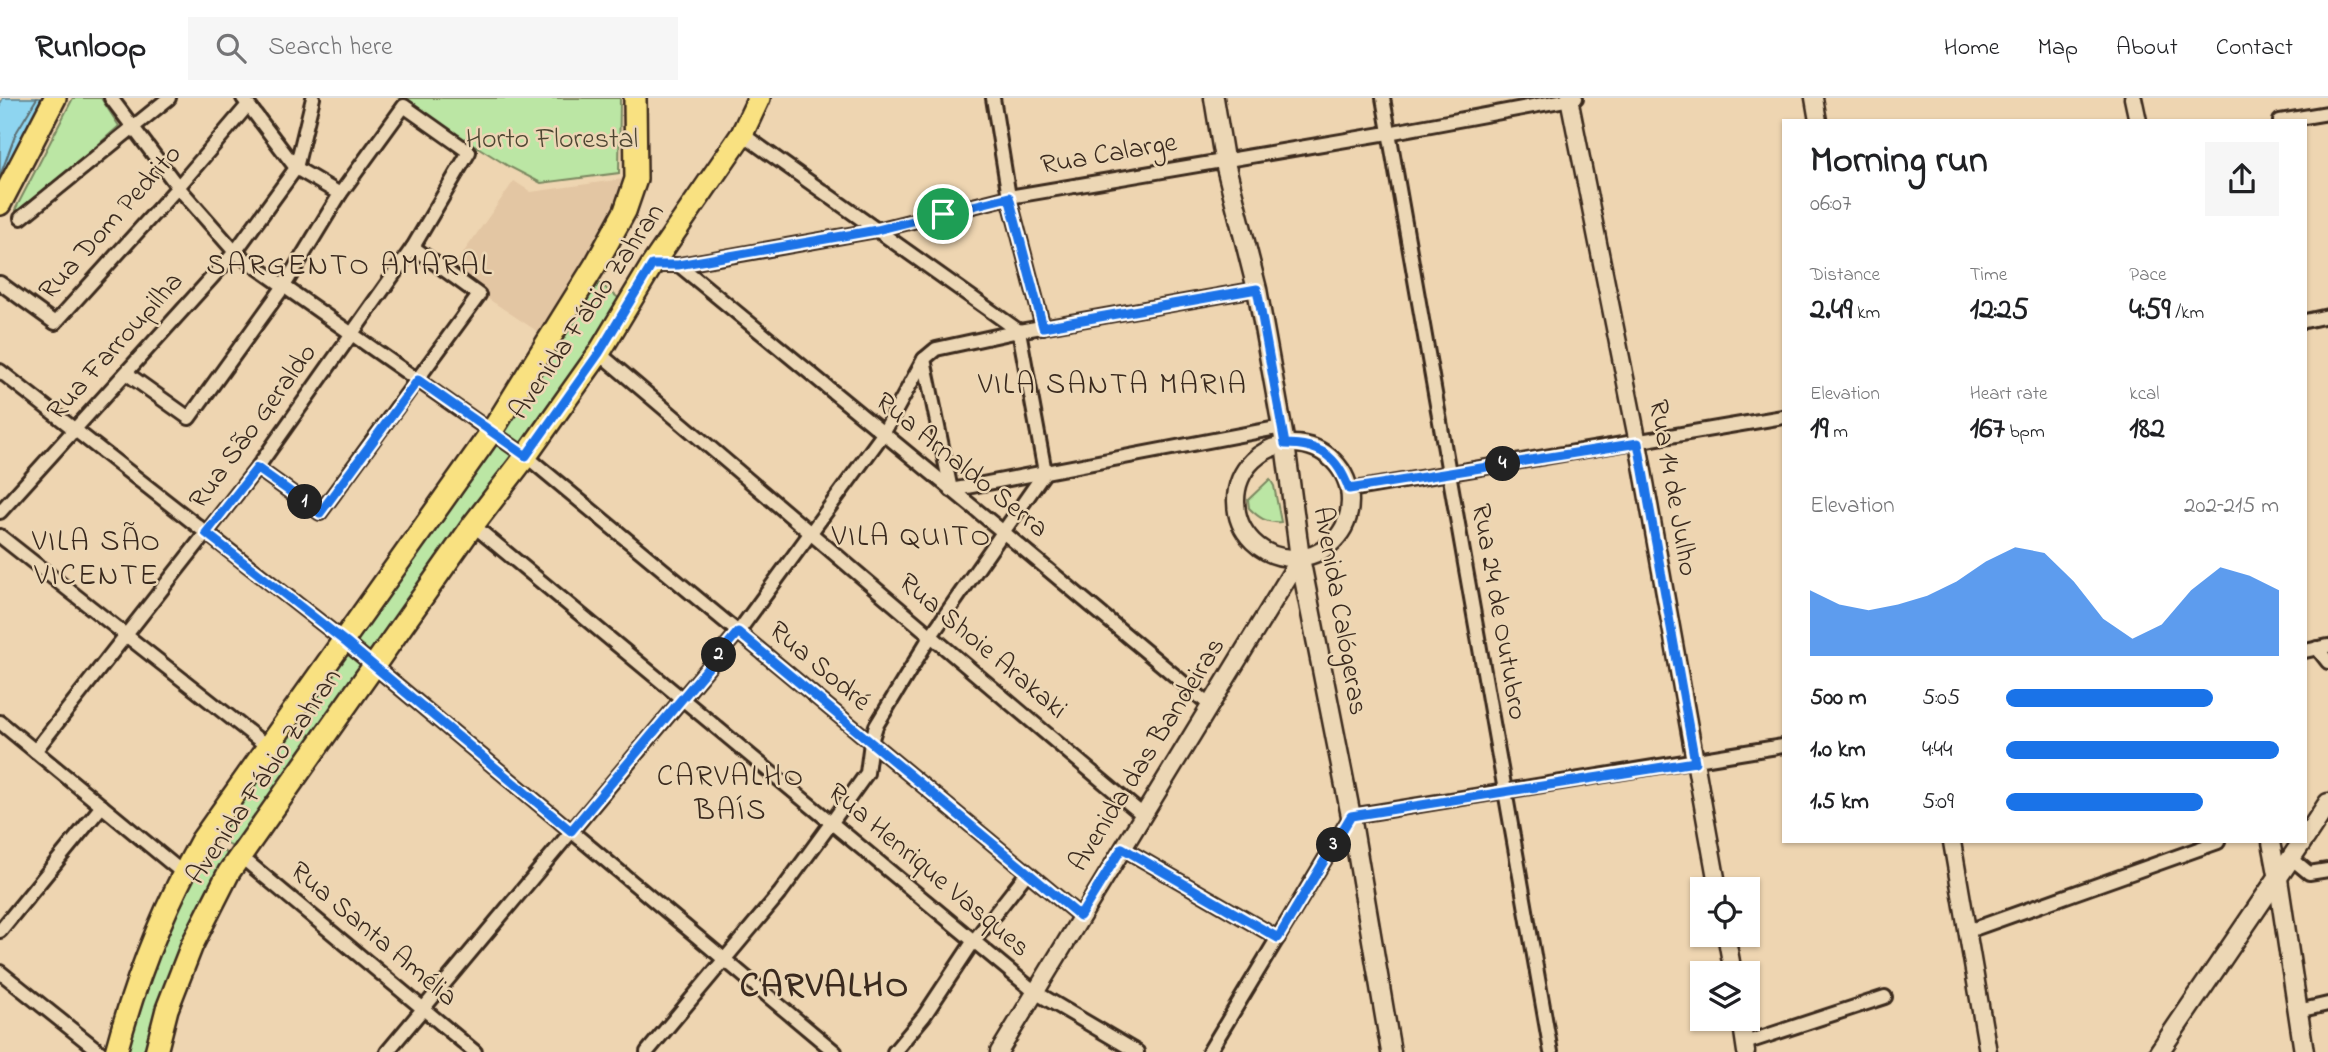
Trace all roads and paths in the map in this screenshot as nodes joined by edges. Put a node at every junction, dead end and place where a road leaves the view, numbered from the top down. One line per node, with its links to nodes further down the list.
1 (55, 98): 26 (main road)
2 (111, 98): 18 (street, Rua Sodré)
3 (169, 98): 18 (street)
4 (313, 98): 22 (street, Rua Farroupilha)
5 (635, 98): 48 (main road, Avenida Fábio Zahran)
6 (759, 98): 20 (main road, Avenida Fábio Zahran)
7 (993, 98): 25 (street)
8 (1214, 98): 21 (main road, Avenida Calógeras)
9 (1383, 98): 19 (street, Rua 24 de Outubro)
10 (1572, 98): 19 (street, Rua Calarge); 51 (street, Rua 14 de Julho)
11 (1814, 98): 15 (street)
12 (2133, 98): 16 (street)
13 (246, 102): 22 (street); 23 (street, Rua Dom Pedrito)
14 (2328, 113): 17 (street)
15 (1818, 119)
16 (2138, 119)
17 (2292, 119)
18 (133, 128): 23 (street, Rua Sodré); 27 (street)
19 (1388, 133): 21 (street, Rua Calarge); 55 (street, Rua 24 de Outubro)
20 (742, 134): 28 (street); 31 (main road, Avenida Fábio Zahran)
21 (1224, 159): 25 (street, Rua Calarge); 35 (main road, Avenida Calógeras)
22 (296, 168): 24 (street); 30 (street, Rua Farroupilha)
23 (178, 187): 30 (street, Rua Sodré); 33 (street, Rua Dom Pedrito)
24 (340, 194): 29 (street, Rua São Geraldo); 34 (street)
25 (1009, 197): 28 (street, Rua Calarge); 38 (street)
26 (0, 204)
27 (21, 218)
28 (877, 230): 32 (street, Rua Calarge); 39 (street)
29 (413, 247): 40 (street, Rua São Geraldo); 45 (street)
30 (235, 252): 34 (street, Rua Sodré); 44 (street, Rua Farroupilha)
31 (652, 265): 32 (street, Rua Calarge); 41 (main road, Avenida Fábio Zahran)
32 (678, 265): 49 (street, Rua Arnaldo Serra)
33 (0, 283)
34 (284, 286): 40 (street, Rua Sodré); 44 (street)
35 (1257, 289): 38 (street); 50 (main road, Avenida Calógeras)
36 (2328, 316): 37 (street)
37 (2307, 321)
38 (1043, 327): 39 (street)
39 (1019, 331): 42 (street); 54 (street)
40 (353, 333): 45 (street, Rua Sodré); 53 (street, Rua São Geraldo)
41 (599, 353): 52 (main road, Avenida Fábio Zahran); 61 (street, Rua Shoie Arakaki)
42 (924, 359): 49 (street); 57 (street)
43 (0, 371): 47 (street)
44 (126, 373): 47 (street, Rua Farroupilha)
45 (418, 380): 48 (street, Rua Sodré); 53 (street)
46 (1782, 417): 51 (street)
47 (75, 430): 58 (street, Rua Farroupilha); 62 (street)
48 (492, 431): 52 (street, Rua Sodré); 68 (main road, Avenida Fábio Zahran)
49 (883, 435): 57 (street, Rua Arnaldo Serra); 61 (street)
50 (1283, 435): 54 (street); 56 (street); 64 (main road, Avenida Calógeras); 64 (street)
51 (1638, 443): 55 (street); 79 (street, Rua 14 de Julho)
52 (526, 456): 59 (main road, Avenida Fábio Zahran); 65 (street, Rua Sodré)
53 (257, 468): 62 (street, Rua São Geraldo)
54 (1045, 472): 57 (street); 60 (street)
55 (1448, 472): 56 (street); 80 (street, Rua 24 de Outubro)
56 (1349, 489): 64 (street)
57 (951, 490): 60 (street, Rua Arnaldo Serra)
58 (0, 512)
59 (473, 525): 71 (main road, Avenida Fábio Zahran); 72 (street, Rua Henrique Vasques)
60 (1002, 531): 67 (street); 73 (street, Rua Arnaldo Serra)
61 (811, 532): 65 (street); 67 (street, Rua Shoie Arakaki)
62 (206, 533): 66 (street, Rua São Geraldo); 68 (street)
63 (0, 536): 66 (street)
64 (1300, 558): 73 (street, Avenida das Bandeiras); 84 (main road, Avenida Calógeras)
65 (738, 632): 72 (street); 75 (street, Rua Sodré)
66 (126, 635): 77 (street); 78 (street, Rua São Geraldo)
67 (930, 637): 75 (street); 83 (street, Rua Shoie Arakaki)
68 (343, 640): 71 (street); 77 (main road, Avenida Fábio Zahran)
69 (2316, 648): 70 (street)
70 (2328, 662)
71 (374, 666): 86 (street); 93 (main road, Avenida Fábio Zahran)
72 (682, 698): 85 (street, Rua Henrique Vasques); 86 (street)
73 (1210, 706): 83 (street, Avenida das Bandeiras)
74 (0, 722): 78 (street)
75 (870, 742): 85 (street); 97 (street, Rua Sodré)
76 (1782, 746): 79 (street)
77 (268, 747): 96 (main road, Avenida Fábio Zahran)
78 (35, 751): 82 (street)
79 (1695, 762): 80 (street); 98 (street, Rua 14 de Julho)
80 (1505, 791): 84 (street); 124 (street, Rua 24 de Outubro)
81 (2328, 803): 87 (main road)
82 (102, 806): 96 (street); 101 (street)
83 (1143, 814): 92 (street, Avenida das Bandeiras)
84 (1351, 816): 103 (street); 123 (main road, Avenida Calógeras)
85 (832, 822): 104 (street, Rua Henrique Vasques); 105 (street)
86 (571, 831): 105 (street); 110 (street)
87 (2307, 834)
88 (1952, 843): 102 (street)
89 (2215, 843): 102 (street)
90 (2271, 843): 99 (street)
91 (2301, 843): 94 (main road)
92 (1122, 848): 100 (street, Avenida das Bandeiras); 103 (street)
93 (239, 855): 110 (street, Rua Santa Amélia); 114 (main road, Avenida Fábio Zahran)
94 (2291, 858): 95 (street); 99 (main road)
95 (2328, 870)
96 (183, 873): 113 (main road, Avenida Fábio Zahran)
97 (1027, 873): 100 (street, Rua Sodré); 104 (street)
98 (1716, 877)
99 (2278, 879): 111 (main road); 126 (main road)
100 (1080, 916): 107 (street, Avenida das Bandeiras)
101 (0, 931)
102 (1968, 931): 125 (street)
103 (1278, 938): 122 (street)
104 (973, 942): 107 (street, Rua Henrique Vasques); 119 (street)
105 (724, 959): 117 (street); 118 (street)
106 (0, 972): 113 (street)
107 (1035, 992): 120 (street, Avenida das Bandeiras); 121 (street, Rua Henrique Vasques)
108 (1885, 997): 112 (street)
109 (2328, 1004): 111 (street)
110 (423, 1009): 115 (street); 116 (street, Rua Santa Amélia)
111 (2298, 1011): 127 (main road)
112 (1746, 1047)
113 (102, 1051)
114 (156, 1052)
115 (387, 1052)
116 (475, 1052)
117 (647, 1052)
118 (835, 1052)
119 (894, 1052)
120 (999, 1052)
121 (1137, 1052)
122 (1209, 1052)
123 (1391, 1052)
124 (1551, 1052)
125 (1988, 1052)
126 (2159, 1052)
127 (2304, 1052)

